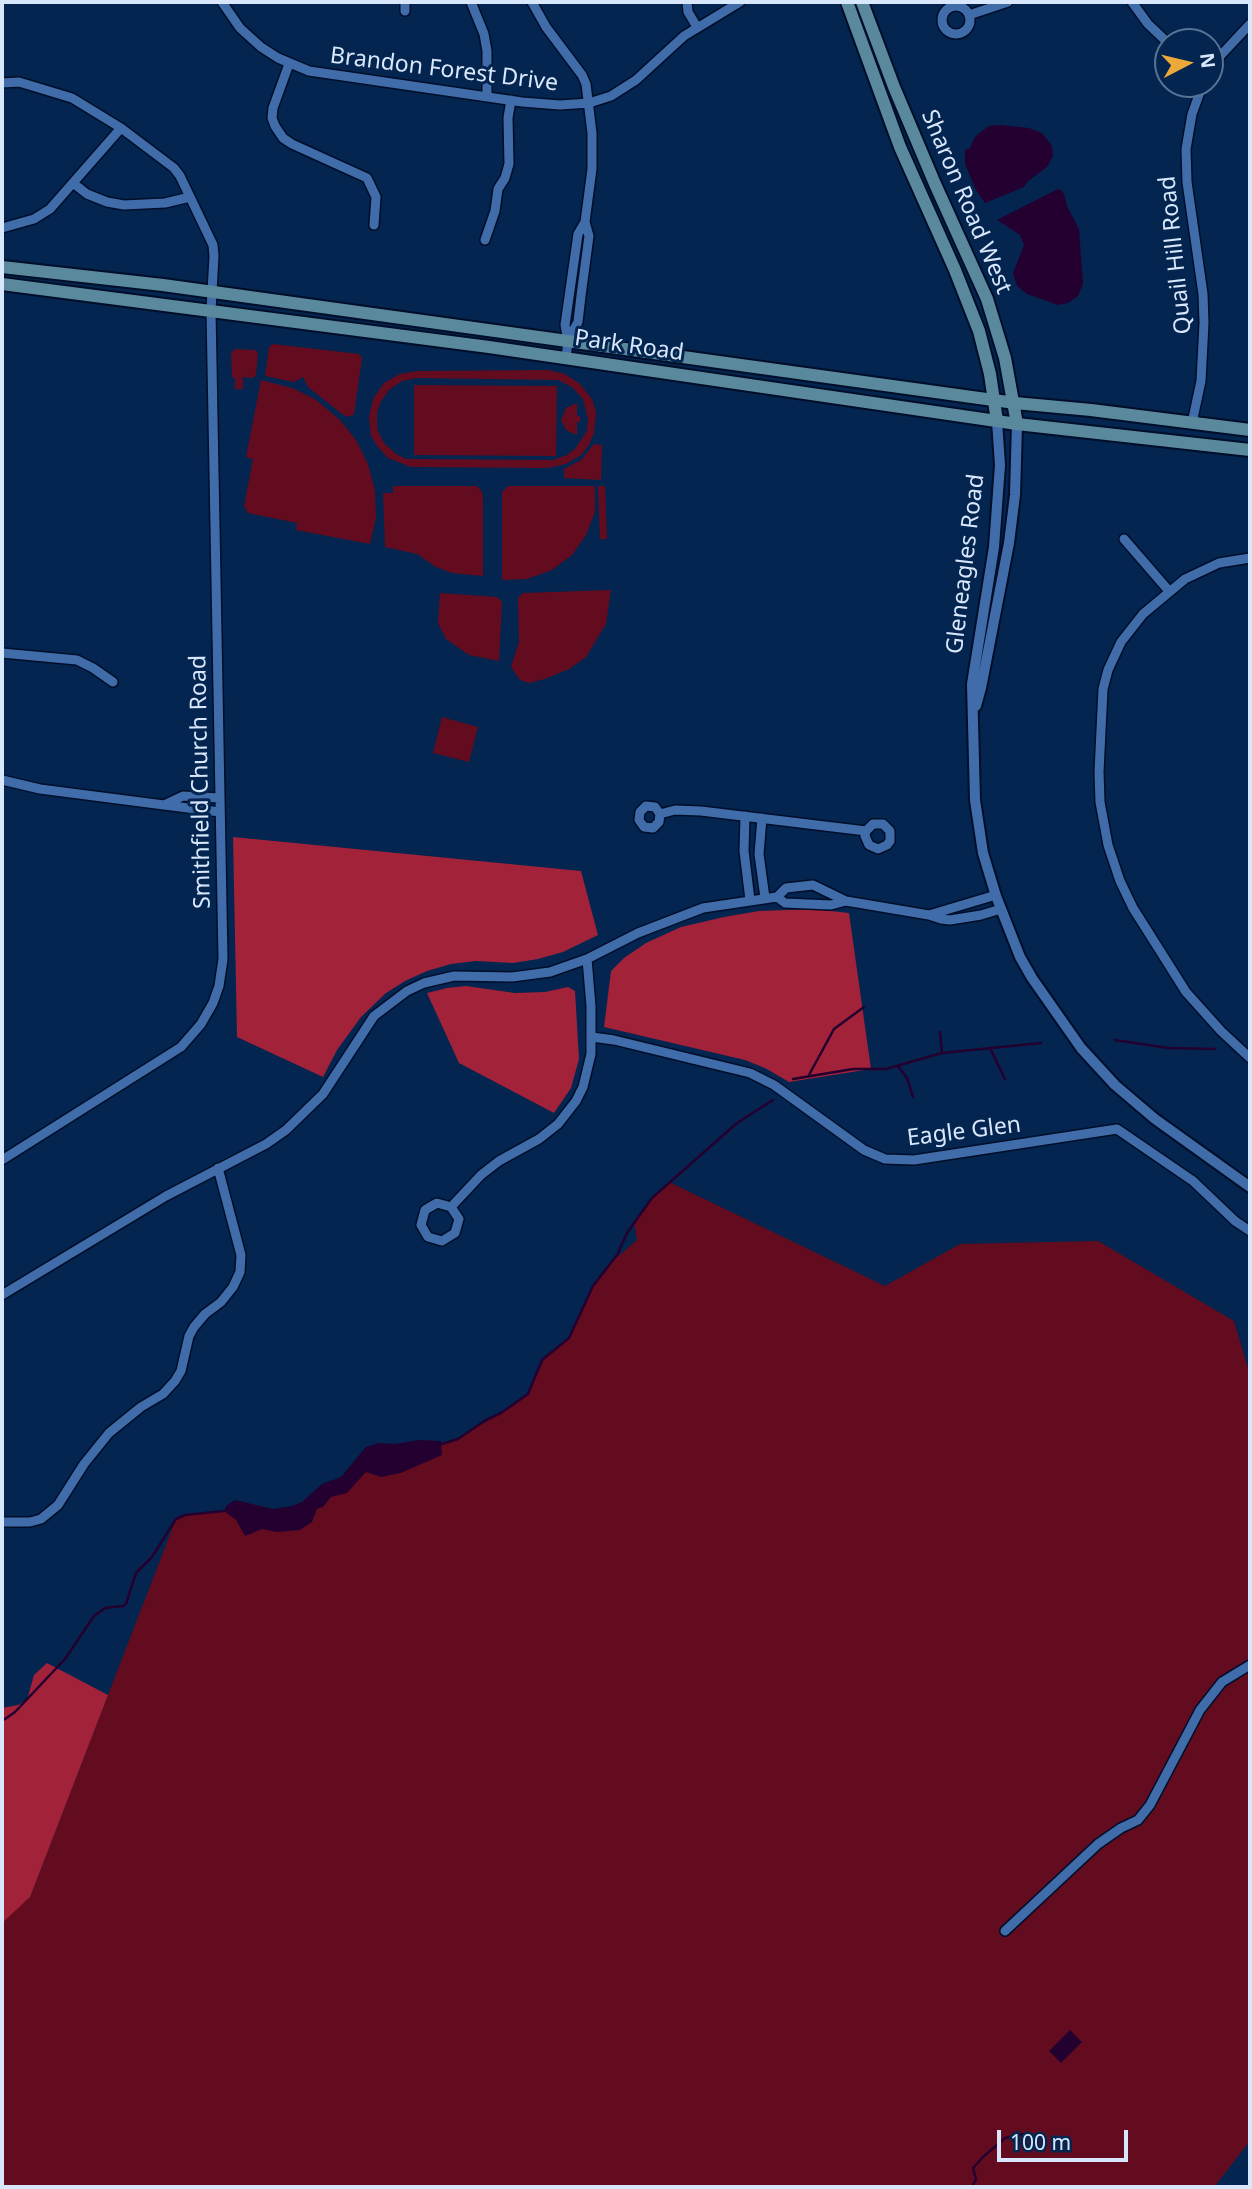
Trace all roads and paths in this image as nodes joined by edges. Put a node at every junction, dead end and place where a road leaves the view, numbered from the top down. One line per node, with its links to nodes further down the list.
1 (222, 2): 15 (street, Brandon Forest Drive)
2 (471, 2): 17 (street)
3 (531, 2): 20 (street)
4 (687, 2): 12 (street)
5 (740, 2): 12 (street, Brandon Forest Drive)
6 (847, 2): 33 (main road, Sharon Road West)
7 (862, 2): 34 (main road, Sharon Road West)
8 (1008, 2): 10 (street)
9 (1132, 2): 13 (street)
10 (969, 15)
11 (1250, 24): 14 (street)
12 (697, 27): 20 (street, Brandon Forest Drive)
13 (1154, 30)
14 (1224, 51)
15 (289, 64): 17 (street, Brandon Forest Drive); 24 (street)
16 (2, 83): 21 (street, Smithfield Church Road)
17 (487, 97): 19 (street, Brandon Forest Drive)
18 (1198, 98): 36 (street, Quail Hill Road)
19 (511, 100): 20 (street, Brandon Forest Drive); 26 (street)
20 (589, 103): 31 (street)
21 (121, 128): 22 (street); 23 (street, Smithfield Church Road)
22 (74, 183): 23 (street); 25 (street)
23 (190, 197): 29 (street, Smithfield Church Road)
24 (374, 225)
25 (2, 228)
26 (485, 240)
27 (2, 267): 29 (main road, Park Road)
28 (2, 284): 30 (main road, Park Road)
29 (212, 293): 30 (street, Smithfield Church Road); 31 (main road, Park Road)
30 (211, 310): 32 (main road, Park Road); 47 (street, Smithfield Church Road)
31 (568, 341): 32 (street); 33 (main road, Park Road)
32 (566, 358): 35 (main road, Park Road)
33 (994, 400): 34 (main road, Park Road); 35 (main road, Sharon Road West)
34 (1015, 403): 36 (main road, Park Road); 37 (main road, Sharon Road West)
35 (997, 421): 37 (main road, Park Road); 45 (street, Gleneagles Road)
36 (1192, 423): 38 (main road, Park Road)
37 (1017, 424): 39 (main road, Park Road); 45 (street, Gleneagles Road)
38 (1250, 430)
39 (1250, 450)
40 (1124, 539): 42 (street)
41 (1250, 558): 42 (street)
42 (1169, 591): 63 (street)
43 (2, 653): 44 (street)
44 (113, 682)
45 (974, 712): 54 (street, Gleneagles Road)
46 (2, 780): 48 (street)
47 (220, 798): 48 (street); 49 (street, Smithfield Church Road)
48 (164, 805): 49 (street)
49 (220, 812): 64 (street, Smithfield Church Road)
50 (660, 814): 51 (street)
51 (745, 816): 52 (street); 57 (street)
52 (762, 818): 53 (street); 56 (street)
53 (866, 831)
54 (996, 895): 59 (street, Gleneagles Road); 60 (street)
55 (777, 897): 56 (street); 58 (street); 58 (street)
56 (765, 898): 57 (street)
57 (750, 900): 61 (street)
58 (846, 901): 60 (street)
59 (1000, 909): 60 (street); 66 (street, Gleneagles Road)
60 (929, 915)
61 (587, 959): 62 (street); 65 (street)
62 (592, 1037): 67 (street); 68 (street, Eagle Glen)
63 (1250, 1058)
64 (2, 1160)
65 (218, 1168): 69 (street); 70 (street)
66 (1250, 1187)
67 (451, 1207): 67 (street)
68 (1250, 1231)
69 (2, 1296)
70 (2, 1522)
71 (1250, 1665): 72 (street)
72 (1005, 1931)

